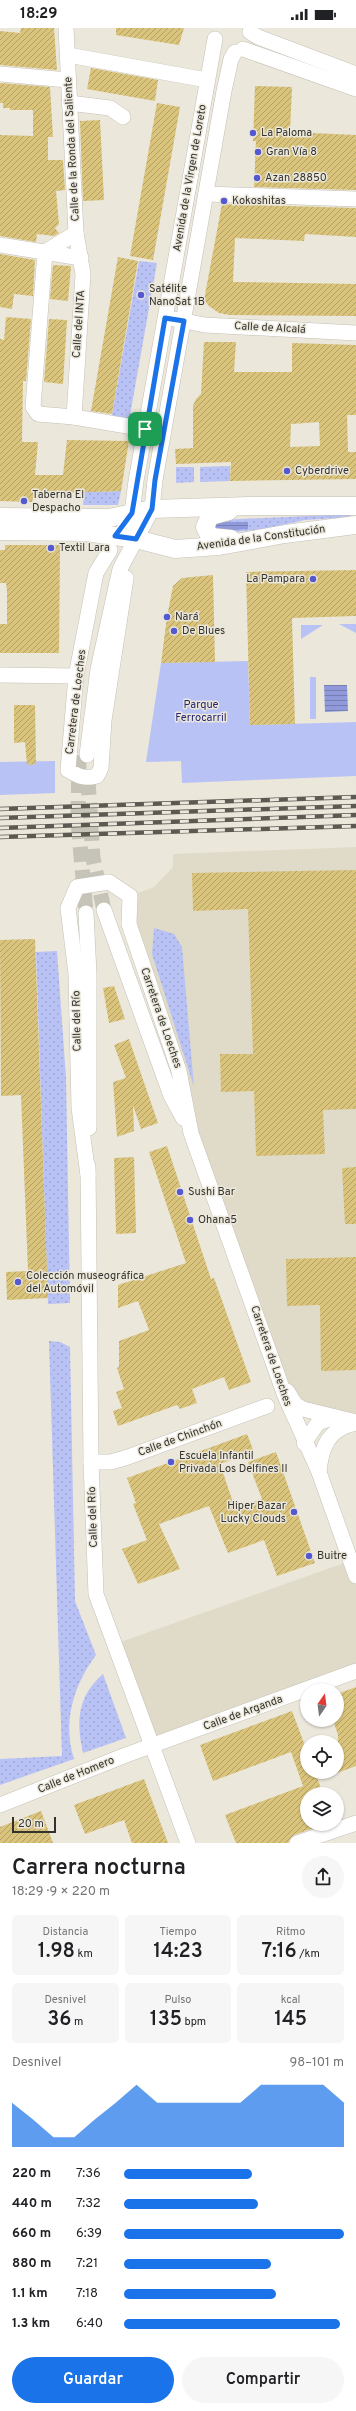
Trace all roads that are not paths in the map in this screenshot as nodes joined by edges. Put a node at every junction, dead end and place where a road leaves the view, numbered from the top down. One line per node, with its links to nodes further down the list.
1 (66, 28): 5 (street, Calle de la Ronda del Saliente)
2 (249, 30): 4 (street, Avenida de la Virgen de Loreto); 7 (street)
3 (216, 33): 4 (street); 9 (street, Avenida de la Virgen de Loreto)
4 (239, 50): 10 (street); 13 (street, Avenida de la Virgen de Loreto)
5 (68, 55): 8 (street, Calle de la Ronda del Saliente); 9 (street)
6 (0, 74): 8 (street)
7 (356, 74)
8 (68, 80): 11 (street, Calle de la Ronda del Saliente)
9 (207, 80): 19 (street, Avenida de la Virgen de Loreto)
10 (356, 89)
11 (69, 102): 12 (street); 15 (street, Calle de la Ronda del Saliente)
12 (123, 117)
13 (206, 194): 14 (street); 20 (street, Avenida de la Virgen de Loreto)
14 (356, 199)
15 (76, 233): 17 (street, Calle de la Ronda del Saliente); 18 (street, Calle del INTA)
16 (0, 245): 17 (street)
17 (45, 252): 18 (street); 22 (street)
18 (81, 258): 22 (street, Calle del INTA)
19 (165, 318): 20 (street); 23 (street, Avenida de la Virgen de Loreto)
20 (184, 321): 21 (street, Calle de Alcalá); 26 (street, Avenida de la Virgen de Loreto)
21 (356, 332)
22 (74, 417): 23 (street)
23 (145, 429): 27 (street, Avenida de la Virgen de Loreto)
24 (249, 506): 25 (main road, Avenida de la Constitución); 26 (main road, Avenida de la Constitución); 32 (main road)
25 (356, 506)
26 (152, 509): 27 (main road, Avenida de la Constitución); 34 (street, Carretera de Loeches)
27 (132, 513): 29 (main road, Avenida de la Constitución); 33 (street, Carretera de Loeches); 34 (street)
28 (0, 518): 29 (main road, Avenida de la Constitución)
29 (109, 518): 33 (street, Carretera de Loeches)
30 (356, 525): 32 (main road, Avenida de la Constitución)
31 (0, 531): 33 (main road, Avenida de la Constitución)
32 (255, 540): 34 (main road, Avenida de la Constitución)
33 (113, 543): 34 (main road, Avenida de la Constitución); 35 (street, Carretera de Loeches); 35 (street, Carretera de Loeches); 37 (street, Carretera de Loeches)
34 (133, 546): 35 (street, Carretera de Loeches); 37 (street, Carretera de Loeches)
35 (120, 569)
36 (0, 675): 37 (street)
37 (76, 676)
38 (95, 883): 41 (street, Carretera de Loeches); 42 (street, Calle del Río)
39 (104, 910): 41 (street, Carretera de Loeches)
40 (86, 913): 42 (street, Calle del Río)
41 (191, 1133): 43 (street, Carretera de Loeches)
42 (88, 1175): 48 (street, Calle del Río)
43 (277, 1373): 45 (street); 47 (street, Carretera de Loeches)
44 (267, 1406): 48 (street, Calle de Chinchón)
45 (335, 1417): 46 (street); 47 (street)
46 (356, 1422): 49 (street)
47 (304, 1443): 49 (street, Carretera de Loeches)
48 (91, 1462): 52 (street, Calle del Río)
49 (318, 1472): 50 (street, Carretera de Loeches)
50 (356, 1576)
51 (356, 1671): 52 (street, Calle de Arganda)
52 (152, 1745): 53 (street, Calle de Homero); 55 (street, Calle del Río)
53 (0, 1805)
54 (356, 1823): 56 (street)
55 (188, 1843)
56 (297, 1843)

